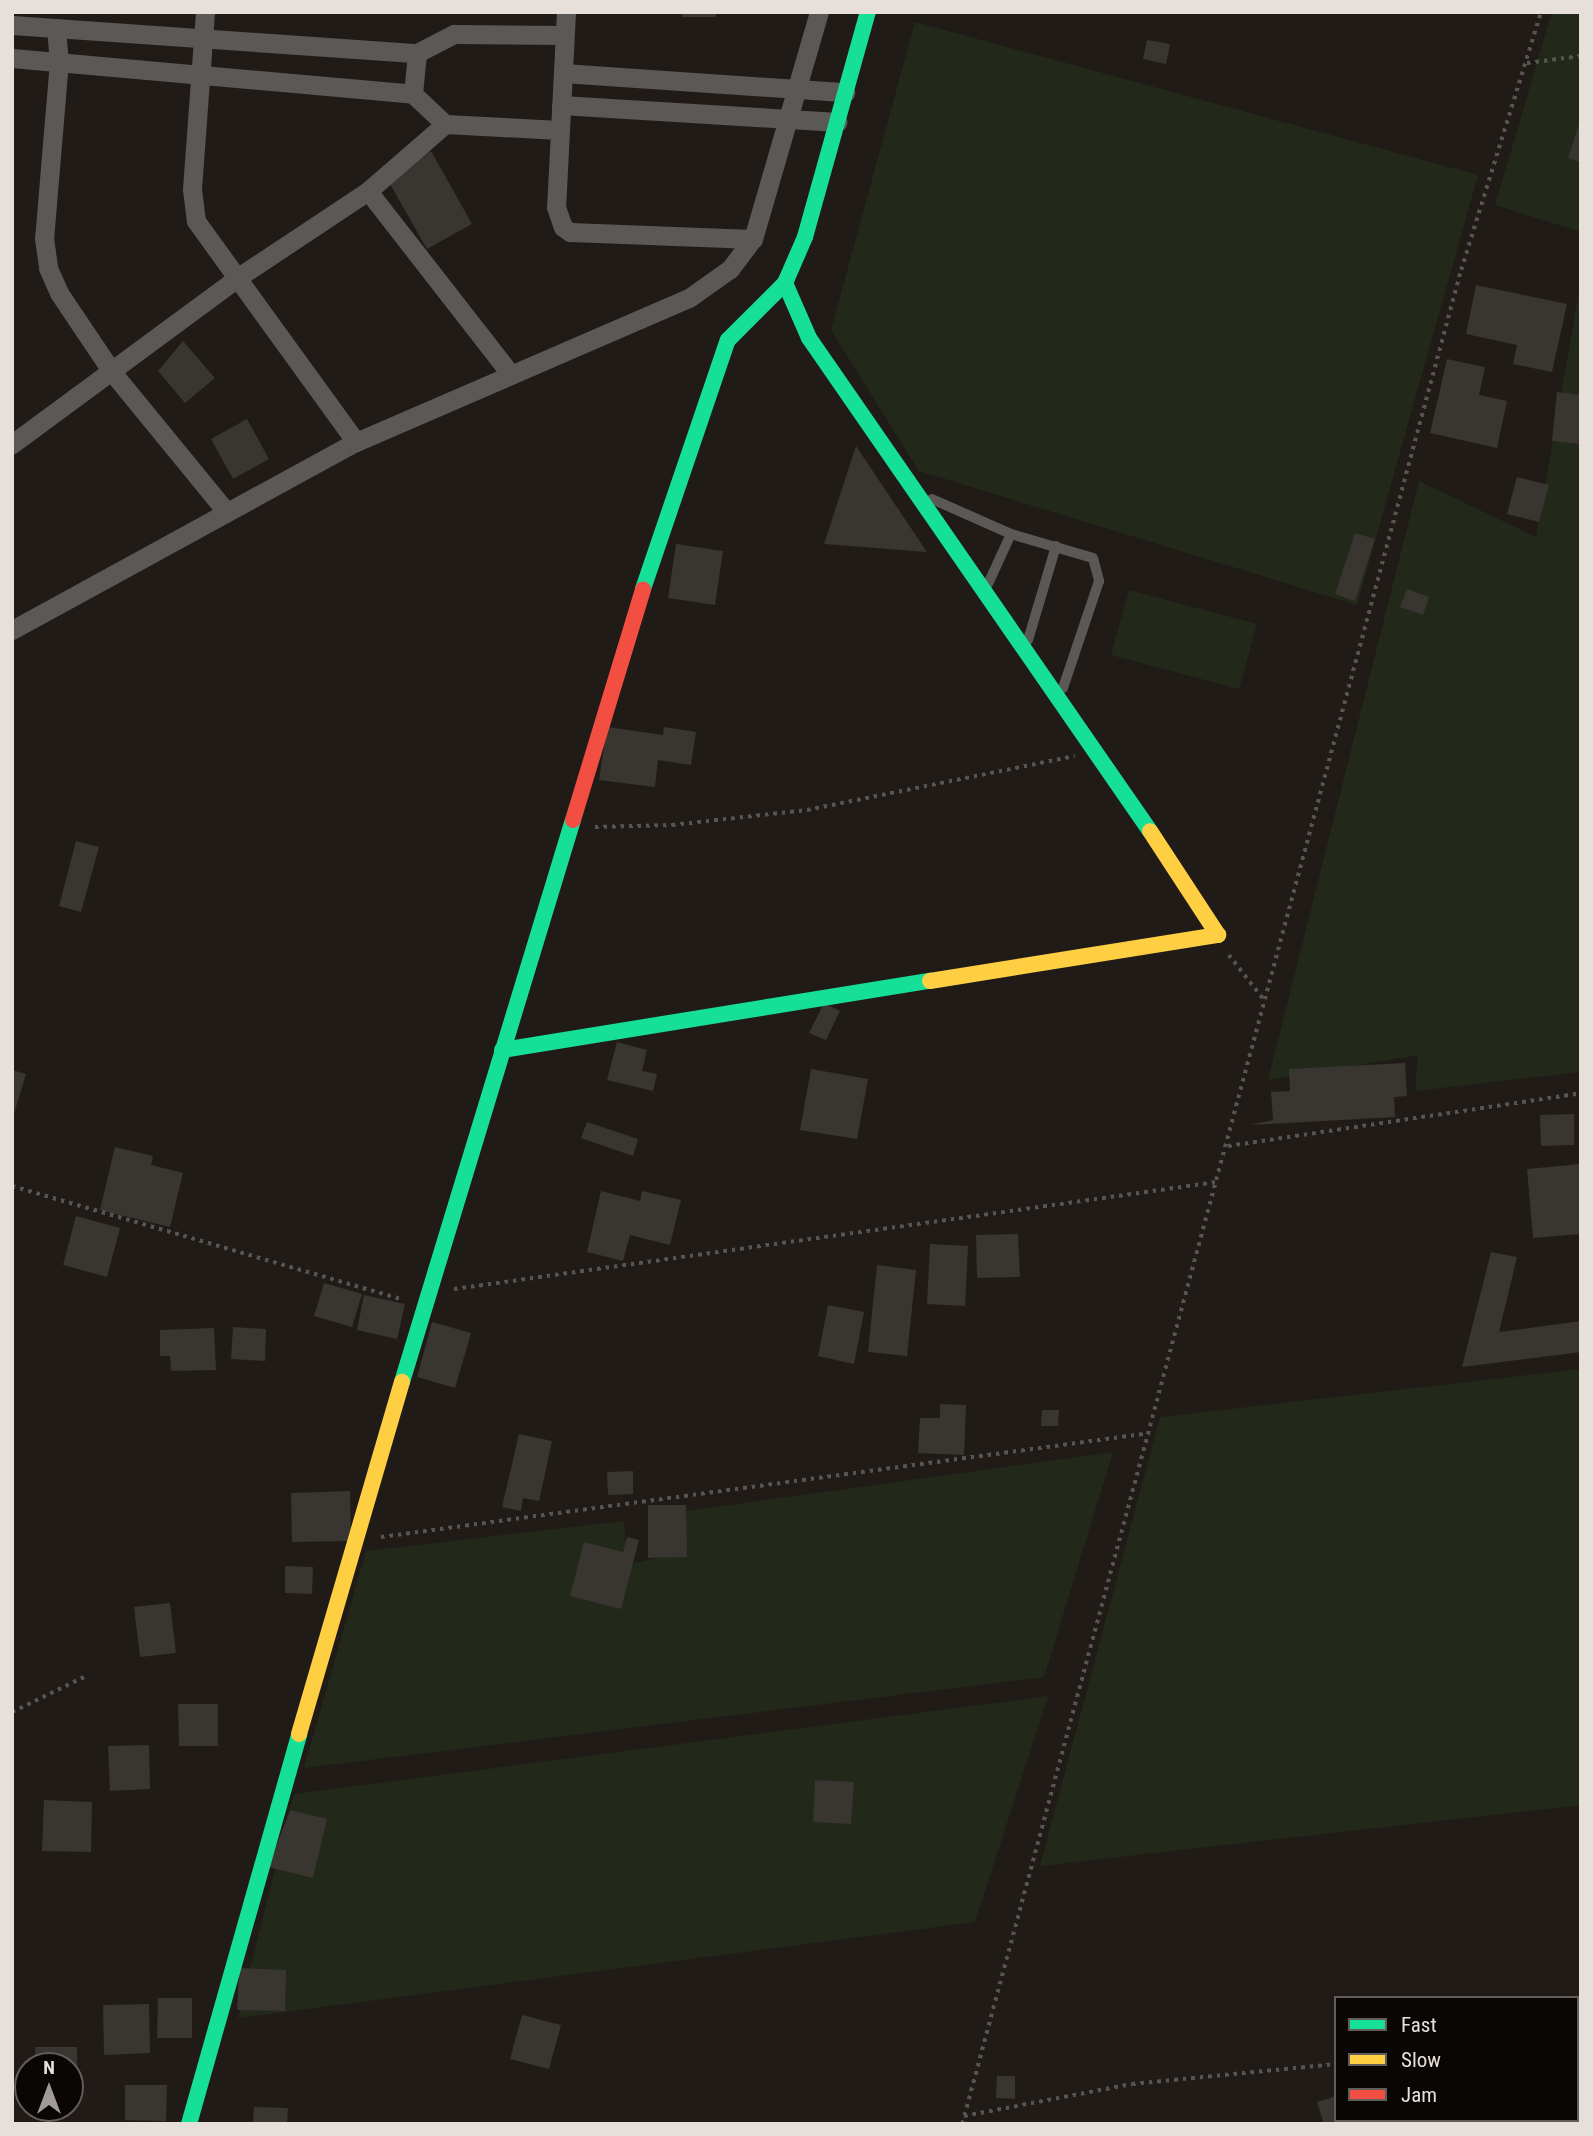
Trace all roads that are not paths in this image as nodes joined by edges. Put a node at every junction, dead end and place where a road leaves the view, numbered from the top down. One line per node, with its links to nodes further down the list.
1 (205, 12): 8 (street)
2 (566, 12): 7 (street)
3 (819, 12): 14 (street)
4 (868, 12): 15 (street)
5 (12, 25): 6 (street)
6 (56, 28): 8 (street); 11 (street)
7 (564, 36): 9 (street); 12 (street)
8 (203, 37): 9 (street); 13 (street)
9 (416, 53): 16 (street)
10 (12, 58): 11 (street)
11 (59, 61): 13 (street); 26 (street)
12 (563, 73): 14 (street); 17 (street)
13 (204, 74): 16 (street); 24 (street)
14 (799, 89): 15 (street); 18 (street)
15 (845, 92): 19 (street)
16 (413, 94): 20 (street)
17 (561, 105): 18 (street); 21 (street)
18 (791, 117): 19 (street); 23 (street)
19 (837, 122): 25 (street)
20 (445, 124): 21 (street); 22 (street)
21 (559, 130): 23 (street)
22 (368, 191): 24 (street); 27 (street)
23 (753, 239): 27 (street)
24 (237, 278): 26 (street); 28 (street)
25 (785, 283): 30 (street); 38 (street)
26 (112, 372): 29 (street); 31 (street)
27 (510, 375): 28 (street)
28 (356, 442): 31 (street)
29 (12, 444)
30 (922, 495): 32 (lane); 34 (street)
31 (225, 509): 35 (street)
32 (1011, 534): 33 (lane); 34 (lane)
33 (1056, 546): 36 (lane); 37 (lane)
34 (986, 589): 36 (street)
35 (12, 630)
36 (1026, 646): 37 (street)
37 (1061, 695): 38 (street)
38 (502, 1050): 39 (street)
39 (189, 2124)

